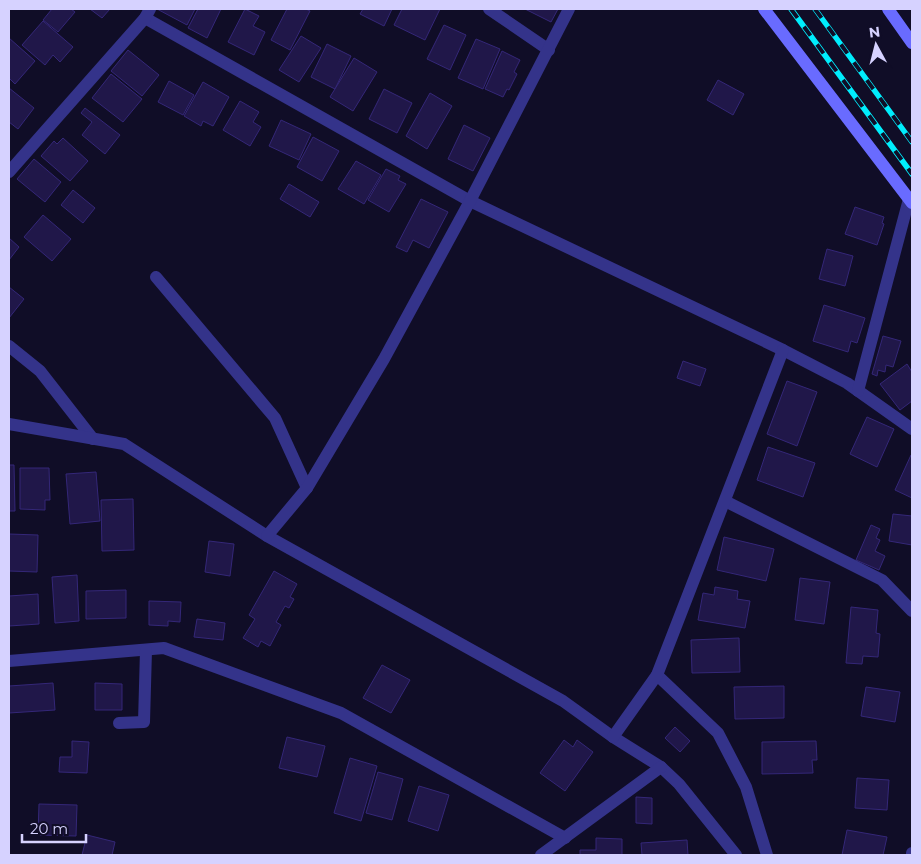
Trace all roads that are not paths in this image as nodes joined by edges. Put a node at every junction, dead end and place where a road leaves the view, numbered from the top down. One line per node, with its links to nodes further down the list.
1 (489, 9): 7 (street)
2 (569, 9): 7 (street)
3 (764, 9): 10 (main road)
4 (888, 9): 6 (main road)
5 (148, 13): 8 (street); 9 (street)
6 (912, 43)
7 (549, 50): 9 (street)
8 (9, 172)
9 (470, 201): 13 (street); 18 (street)
10 (911, 201): 14 (street)
11 (156, 277): 18 (street)
12 (9, 346): 17 (street)
13 (783, 350): 14 (street); 19 (street)
14 (858, 390): 16 (street)
15 (9, 424): 17 (street)
16 (912, 429)
17 (93, 439): 20 (street)
18 (307, 488): 20 (street)
19 (724, 501): 21 (street); 24 (street)
20 (266, 536): 26 (street)
21 (912, 611)
22 (146, 650): 23 (street); 25 (street); 28 (street)
23 (9, 661)
24 (657, 675): 26 (street); 31 (street)
25 (119, 723)
26 (613, 738): 27 (street)
27 (661, 768): 28 (street); 30 (street)
28 (565, 838): 29 (street)
29 (544, 854)
30 (736, 855)
31 (767, 855)

